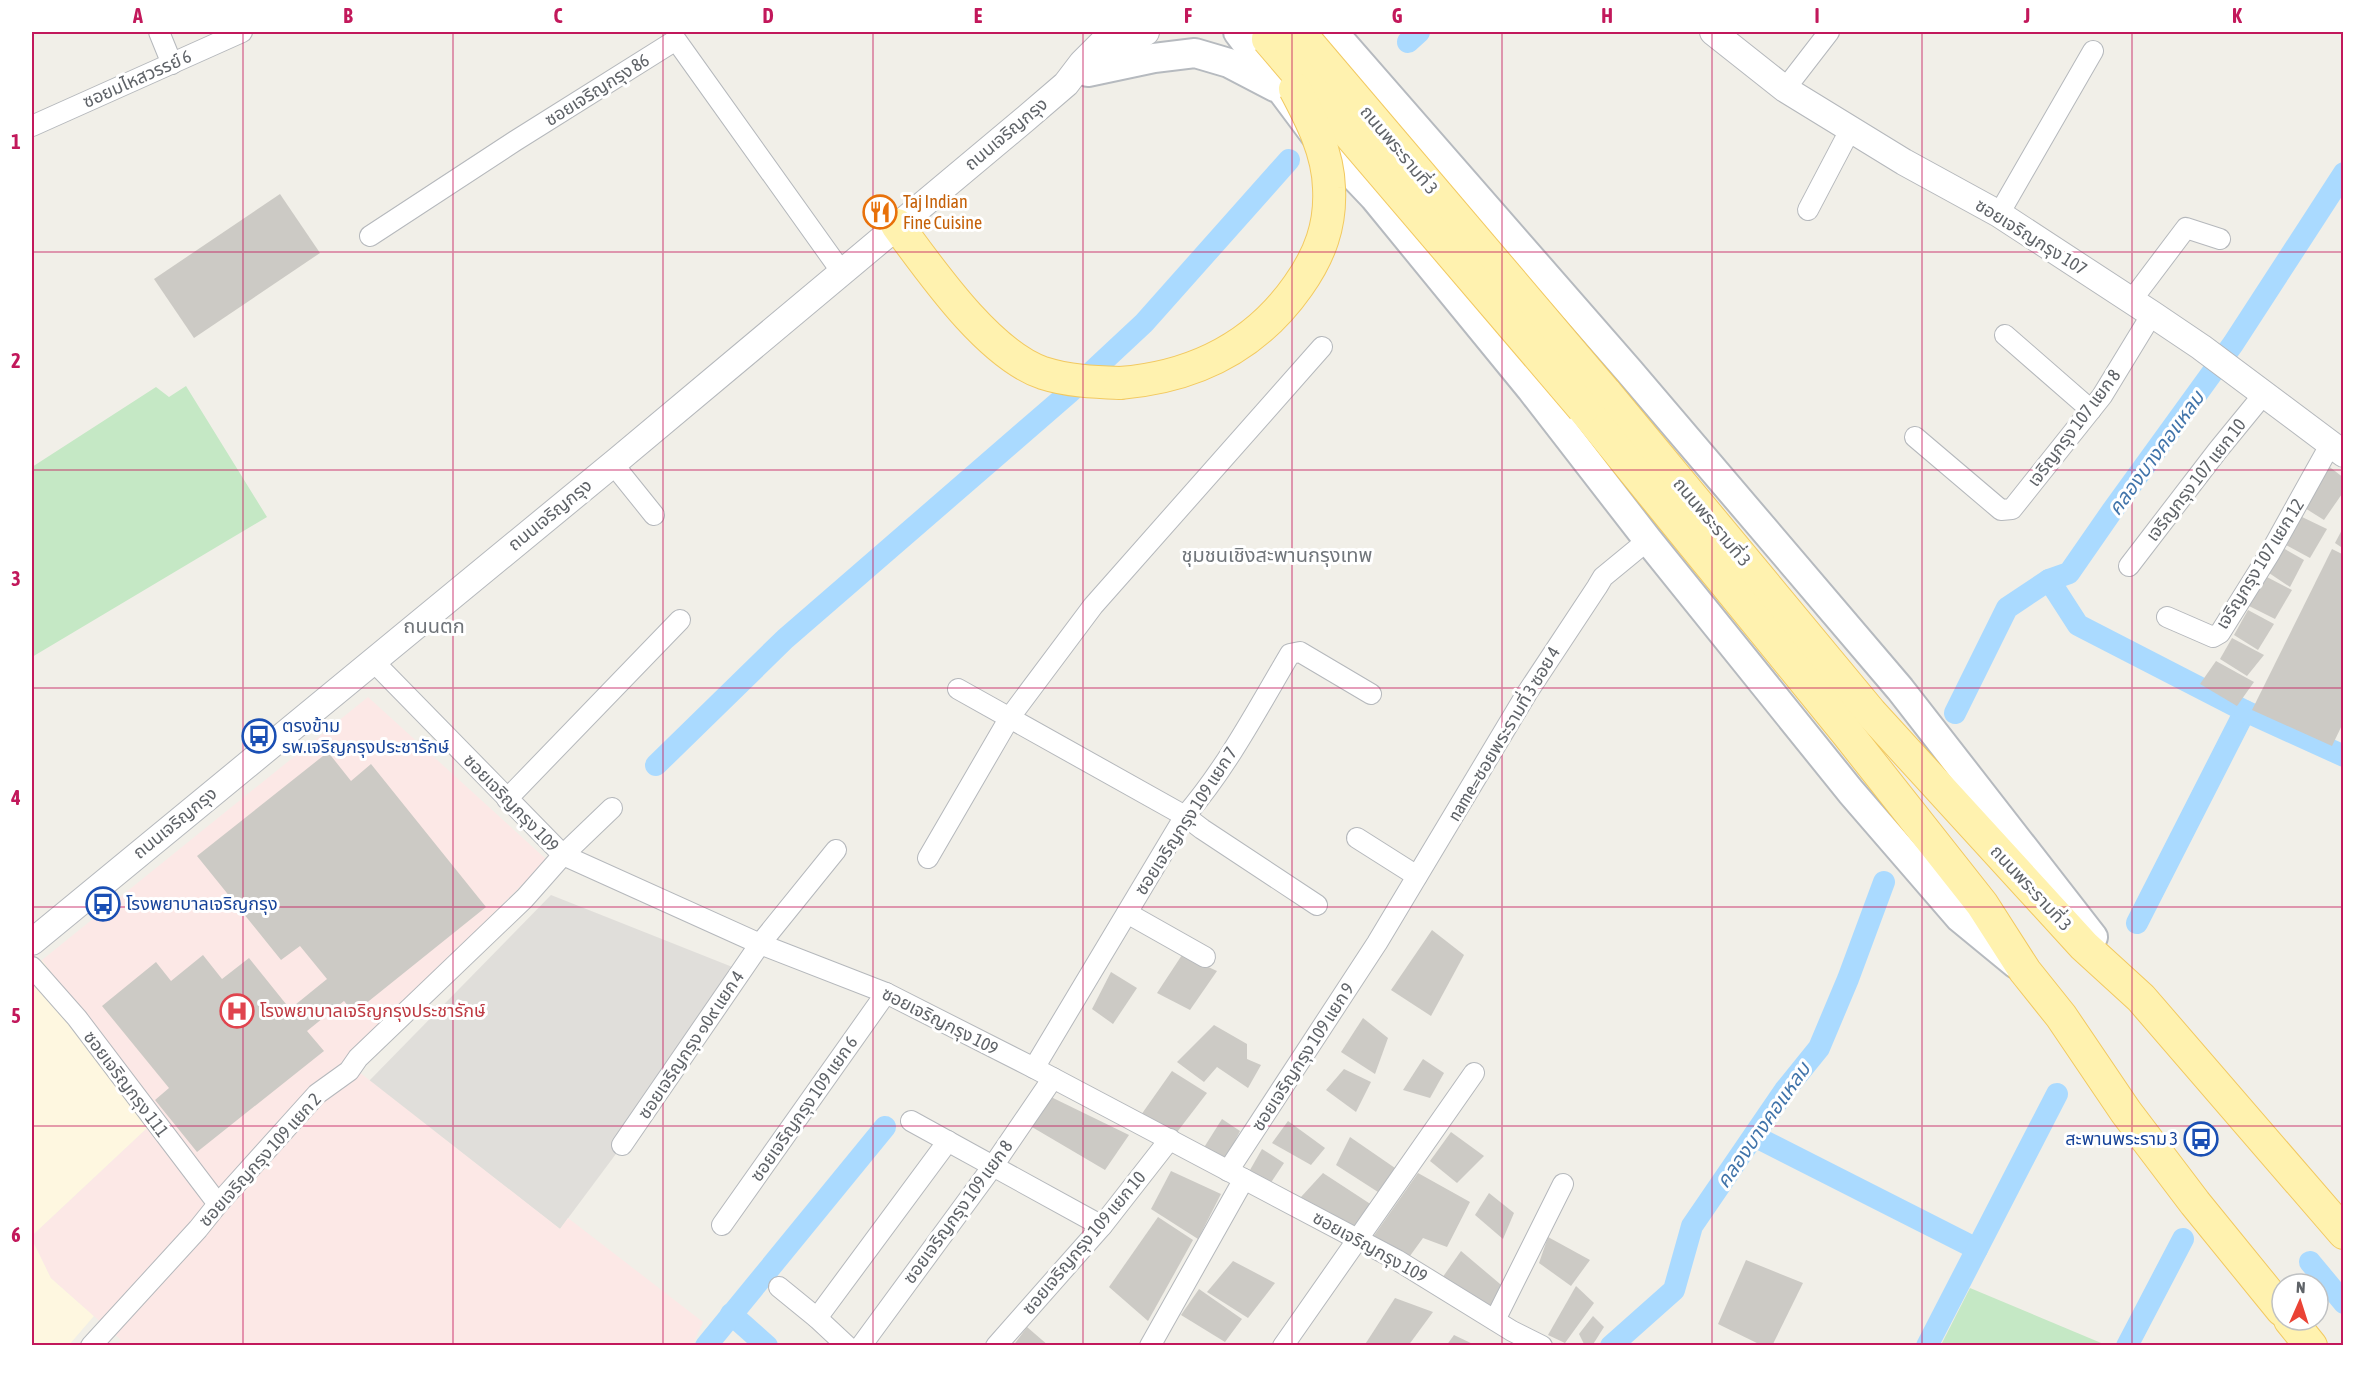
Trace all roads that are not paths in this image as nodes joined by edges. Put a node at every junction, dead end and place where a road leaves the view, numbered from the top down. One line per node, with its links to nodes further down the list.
1 (159, 32): 12 (street)
2 (242, 32): 12 (street, ซอยมไหสวรรย์ 6)
3 (1113, 32): 14 (street, ถนนเจริญกรุง)
4 (1146, 32): 14 (street, ถนนเจริญกรุง)
5 (1299, 32): 31 (main road, ถนนพระรามที่ 3, bridge)
6 (1333, 32): 13 (main road, ถนนพระรามที่ 3)
7 (1359, 32): 13 (main road)
8 (1829, 32): 15 (street)
9 (1256, 34): 16 (main road, ถนนพระรามที่ 3); 23 (main road, bridge); 31 (main road, ถนนพระรามที่ 3, bridge)
10 (1722, 34): 15 (street, ซอยเจริญกรุง 107)
11 (2093, 51): 22 (street)
12 (172, 64): 17 (street, ซอยมไหสวรรย์ 6)
13 (1369, 75): 19 (main road, ถนนพระรามที่ 3)
14 (1077, 78): 16 (main road); 23 (street, ถนนเจริญกรุง)
15 (1785, 89): 18 (street, ซอยเจริญกรุง 107)
16 (1282, 91): 20 (main road, ถนนพระรามที่ 3)
17 (32, 126)
18 (1850, 130): 21 (street); 22 (street, ซอยเจริญกรุง 107)
19 (1440, 156): 20 (main road); 62 (main road, ถนนพระรามที่ 3)
20 (1374, 197): 37 (main road, ถนนพระรามที่ 3)
21 (1808, 210)
22 (1999, 214): 27 (street, ซอยเจริญกรุง 107)
23 (897, 225): 26 (street, ถนนเจริญกรุง)
24 (370, 236): 26 (street, ซอยเจริญกรุง 86)
25 (2220, 239): 27 (street, เจริญกรุง 107 แยก 8)
26 (841, 271): 35 (street, ถนนเจริญกรุง)
27 (2142, 308): 30 (street, ซอยเจริญกรุง 107); 32 (street, เจริญกรุง 107 แยก 8)
28 (2005, 335): 32 (street)
29 (1322, 347): 44 (street)
30 (2263, 395): 34 (street, ซอยเจริญกรุง 107); 38 (street, เจริญกรุง 107 แยก 10)
31 (1594, 400): 60 (main road, ถนนพระรามที่ 3); 62 (main road, ถนนพระรามที่ 3)
32 (2091, 410): 33 (street, เจริญกรุง 107 แยก 8)
33 (1915, 437)
34 (2337, 450): 39 (street, เจริญกรุง 107 แยก 12)
35 (613, 464): 36 (street); 41 (street, ถนนเจริญกรุง)
36 (654, 515)
37 (1648, 540): 52 (street, name=ซอยพระรามที่ 3 ซอย 4); 60 (main road, ถนนพระรามที่ 3)
38 (2129, 566)
39 (2167, 617)
40 (680, 620): 45 (street)
41 (373, 661): 45 (street, ซอยเจริญกรุง 109); 55 (street, ถนนเจริญกรุง)
42 (958, 689): 44 (street)
43 (1371, 694): 47 (street, ซอยเจริญกรุง 109 แยก 7)
44 (1010, 717): 47 (street); 51 (street)
45 (507, 799): 50 (street, ซอยเจริญกรุง 109)
46 (612, 808): 50 (street, ซอยเจริญกรุง 109 แยก 2)
47 (1185, 816): 53 (street); 54 (street, ซอยเจริญกรุง 109 แยก 7)
48 (1357, 838): 52 (street)
49 (836, 850): 56 (street, ซอยเจริญกรุง ๑0๙ แยก 4)
50 (563, 855): 56 (street, ซอยเจริญกรุง 109); 73 (street, ซอยเจริญกรุง 109 แยก 2)
51 (928, 858)
52 (1418, 876): 57 (street, name=ซอยพระรามที่ 3 ซอย 4)
53 (1317, 905)
54 (1127, 913): 58 (street); 63 (street, ซอยเจริญกรุง 109 แยก 7)
55 (32, 942)
56 (760, 944): 61 (street, ซอยเจริญกรุง 109); 69 (street, ซอยเจริญกรุง ๑0๙ แยก 4)
57 (1377, 944): 71 (street, ซอยเจริญกรุง 109 แยก 9)
58 (1205, 957)
59 (32, 967): 73 (street, ซอยเจริญกรุง 111)
60 (2025, 971): 79 (main road, ถนนพระรามที่ 3)
61 (886, 993): 63 (street, ซอยเจริญกรุง 109); 74 (street, ซอยเจริญกรุง 109 แยก 6)
62 (2141, 998): 76 (main road, ถนนพระรามที่ 3)
63 (1034, 1068): 65 (street, ซอยเจริญกรุง 109)
64 (1474, 1073): 77 (street)
65 (1053, 1078): 67 (street, ซอยเจริญกรุง 109); 70 (street, ซอยเจริญกรุง 109 แยก 8)
66 (911, 1121): 68 (street)
67 (1170, 1139): 71 (street, ซอยเจริญกรุง 109); 75 (street, ซอยเจริญกรุง 109 แยก 10)
68 (948, 1141): 70 (street); 80 (street)
69 (622, 1145)
70 (993, 1166): 75 (street); 86 (street, ซอยเจริญกรุง 109 แยก 8)
71 (1236, 1175): 77 (street, ซอยเจริญกรุง 109); 88 (street, ซอยเจริญกรุง 109 แยก 9)
72 (1563, 1184): 81 (street)
73 (218, 1204): 84 (street, ซอยเจริญกรุง 109 แยก 2)
74 (722, 1226)
75 (1102, 1226): 87 (street, ซอยเจริญกรุง 109 แยก 10)
76 (2343, 1233)
77 (1358, 1240): 81 (street, ซอยเจริญกรุง 109); 89 (street)
78 (779, 1287): 80 (street)
79 (2270, 1295)
80 (818, 1318): 85 (street)
81 (1495, 1320): 83 (street, ซอยเจริญกรุง 109)
82 (2300, 1332): 91 (main road)
83 (1507, 1338): 90 (street, ซอยเจริญกรุง 109)
84 (92, 1346)
85 (847, 1346)
86 (861, 1346)
87 (996, 1346)
88 (1150, 1346)
89 (1283, 1346)
90 (1542, 1346)
91 (2311, 1346)

